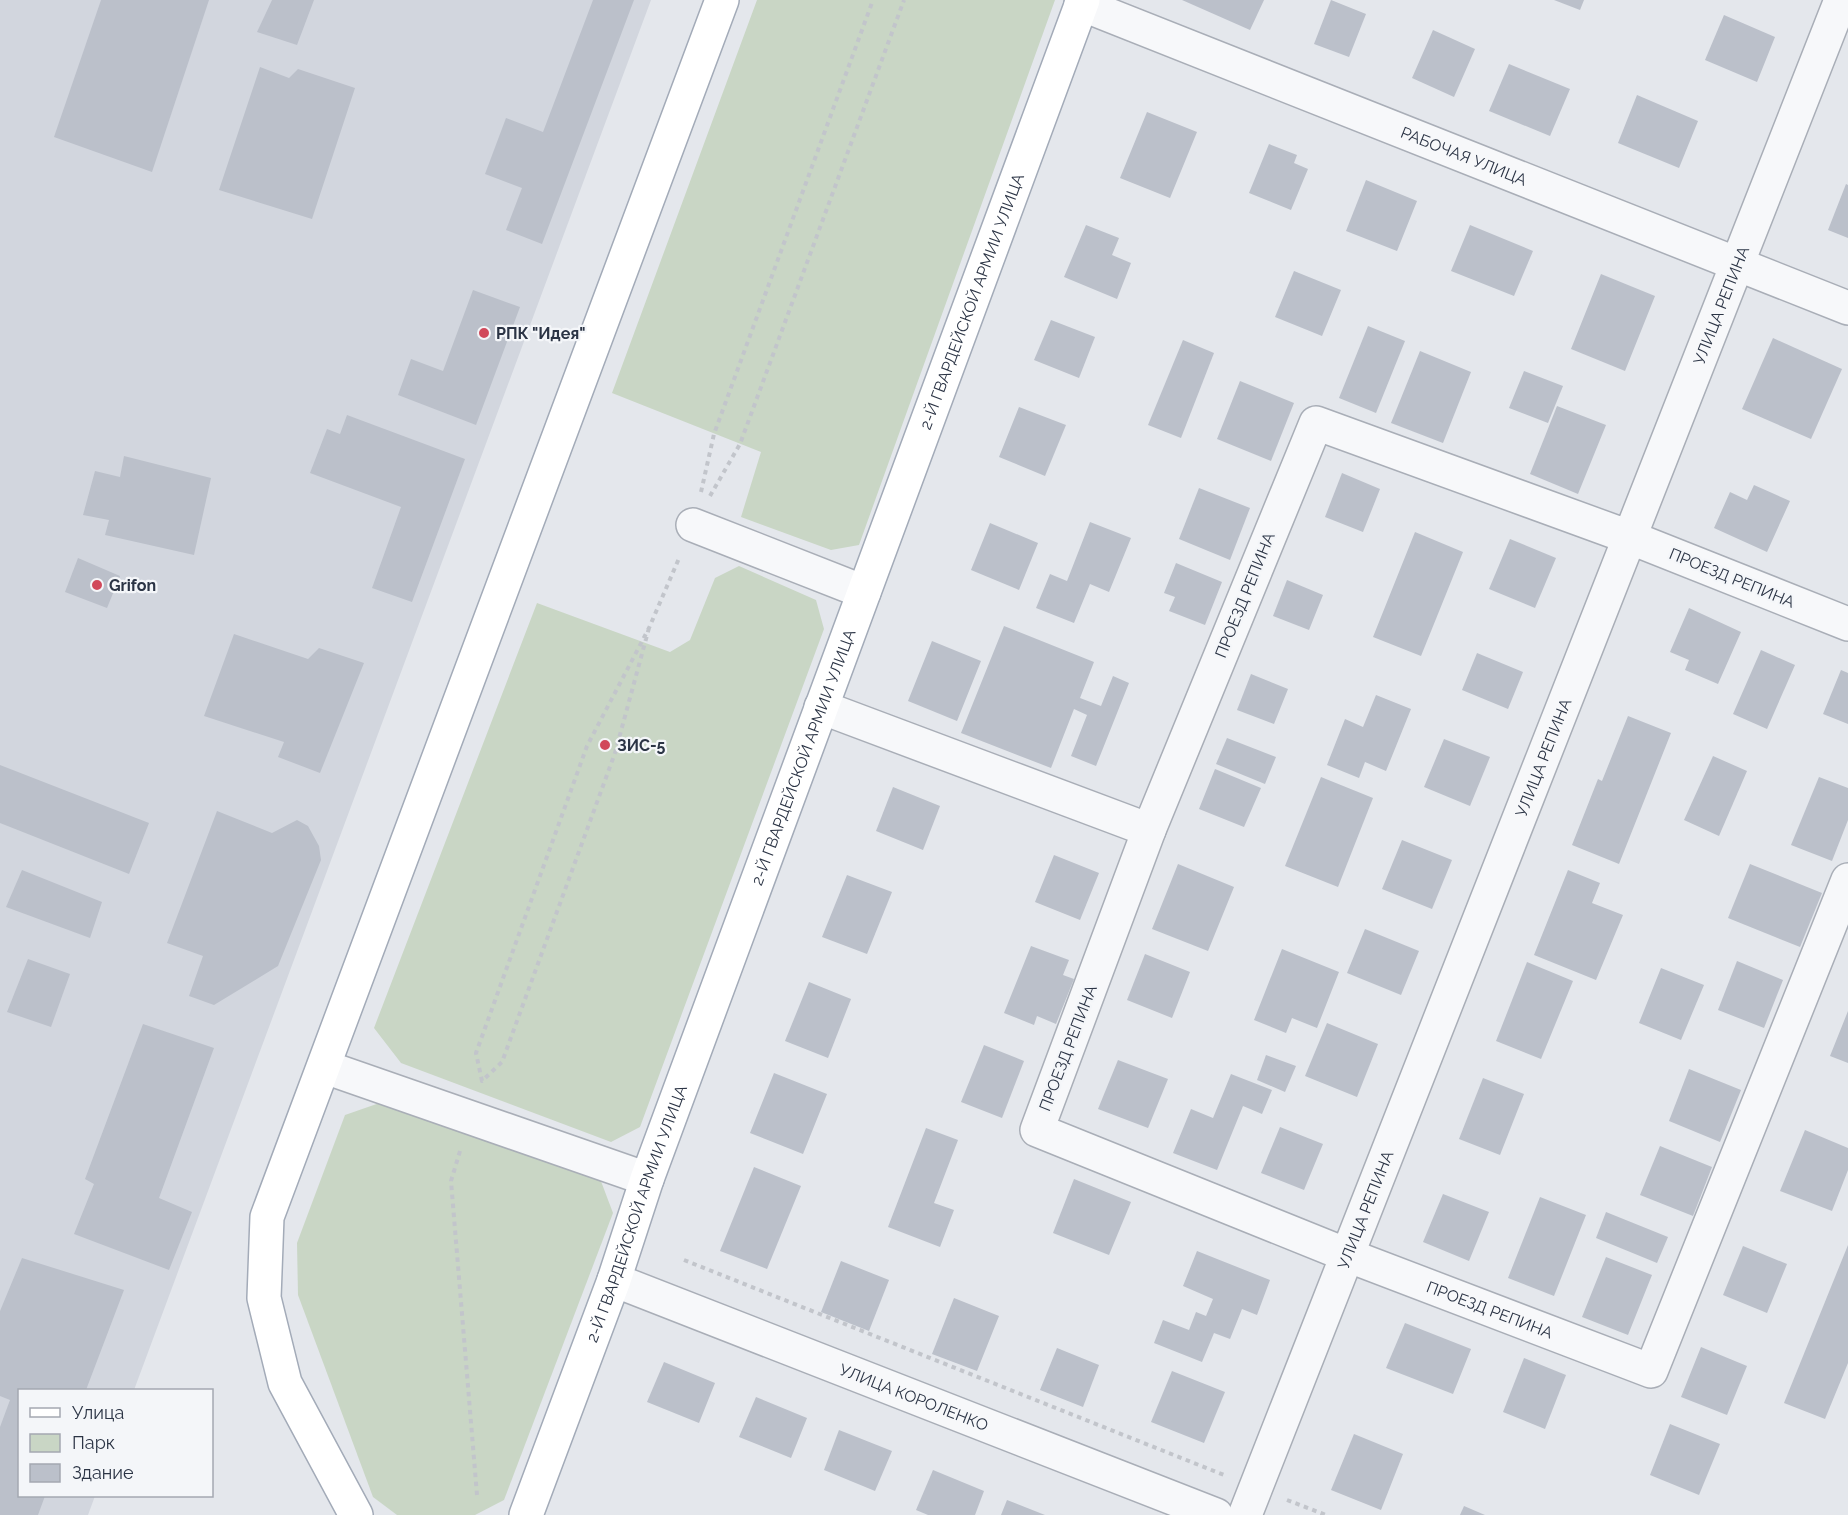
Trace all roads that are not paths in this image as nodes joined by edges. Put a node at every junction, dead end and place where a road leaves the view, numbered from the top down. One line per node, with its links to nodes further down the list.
1 (722, 0): 13 (main road)
2 (1841, 0): 4 (street, УЛИЦА РЕПИНА)
3 (1082, 2): 4 (street, РАБОЧАЯ УЛИЦА); 8 (main road, 2-Й ГВАРДЕЙСКОЙ АРМИИ УЛИЦА)
4 (1737, 264): 5 (street, РАБОЧАЯ УЛИЦА); 7 (street, УЛИЦА РЕПИНА)
5 (1848, 308)
6 (693, 525): 8 (street)
7 (1629, 537): 9 (street, ПРОЕЗД РЕПИНА); 11 (street, ПРОЕЗД РЕПИНА); 15 (street, УЛИЦА РЕПИНА)
8 (864, 592): 10 (main road, 2-Й ГВАРДЕЙСКОЙ АРМИИ УЛИЦА)
9 (1848, 624)
10 (821, 707): 11 (street); 14 (main road, 2-Й ГВАРДЕЙСКОЙ АРМИИ УЛИЦА)
11 (1149, 830): 15 (street, ПРОЕЗД РЕПИНА)
12 (1848, 880): 15 (street, ПРОЕЗД РЕПИНА)
13 (324, 1067): 14 (street); 18 (main road)
14 (648, 1179): 16 (main road, 2-Й ГВАРДЕЙСКОЙ АРМИИ УЛИЦА)
15 (1347, 1255): 17 (street, УЛИЦА РЕПИНА)
16 (614, 1280): 19 (main road, 2-Й ГВАРДЕЙСКОЙ АРМИИ УЛИЦА); 20 (street, УЛИЦА КОРОЛЕНКО)
17 (1250, 1501)
18 (357, 1510)
19 (526, 1515)
20 (1216, 1515)

